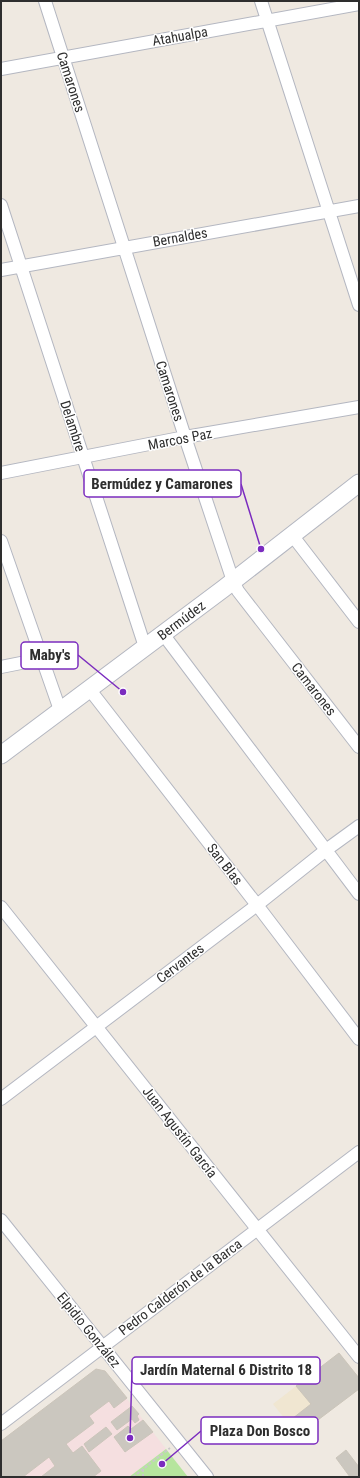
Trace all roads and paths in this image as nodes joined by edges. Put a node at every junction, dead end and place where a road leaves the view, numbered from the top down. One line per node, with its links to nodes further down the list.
1 (45, 1): 5 (street, Camarones)
2 (261, 1): 4 (street)
3 (359, 4): 4 (street, Atahualpa)
4 (267, 20): 5 (street, Atahualpa); 9 (street)
5 (63, 57): 6 (street, Atahualpa); 10 (street, Camarones)
6 (1, 69)
7 (1, 205): 11 (street, Delambre)
8 (359, 206): 9 (street, Bernaldes)
9 (328, 211): 10 (street, Bernaldes); 13 (street)
10 (124, 247): 11 (street, Bernaldes); 15 (street, Camarones)
11 (21, 266): 12 (street, Bernaldes); 16 (street, Delambre)
12 (1, 270)
13 (359, 305)
14 (359, 407): 15 (street, Marcos Paz)
15 (185, 437): 16 (street, Marcos Paz); 21 (street, Camarones)
16 (83, 457): 17 (street, Marcos Paz); 24 (street, Delambre)
17 (1, 473)
18 (359, 483): 19 (street, Bermúdez)
19 (292, 535): 21 (street, Bermúdez); 22 (street)
20 (1, 541): 25 (street)
21 (233, 581): 23 (street, Bermúdez); 29 (street, Camarones)
22 (359, 622)
23 (163, 634): 24 (street, Bermúdez); 32 (street)
24 (145, 647): 27 (street, Bermúdez)
25 (41, 659): 26 (street); 28 (street)
26 (1, 666)
27 (90, 690): 28 (street, Bermúdez); 34 (street, San Blas)
28 (60, 710): 30 (street, Bermúdez)
29 (359, 747)
30 (1, 755)
31 (359, 826): 32 (street, Cervantes)
32 (326, 850): 33 (street); 34 (street, Cervantes)
33 (359, 894)
34 (257, 905): 36 (street, Cervantes); 37 (street, San Blas)
35 (1, 907): 36 (street, Juan Agustín García)
36 (96, 1027): 38 (street, Cervantes); 41 (street, Juan Agustín García)
37 (359, 1039)
38 (1, 1100)
39 (359, 1152): 41 (street, Pedro Calderón de la Barca)
40 (1, 1220): 42 (street, Elpidio González)
41 (257, 1229): 42 (street, Pedro Calderón de la Barca); 43 (street, Juan Agustín García)
42 (102, 1347): 44 (street, Pedro Calderón de la Barca); 45 (street, Elpidio González)
43 (359, 1357)
44 (1, 1424)
45 (179, 1442): 46 (path); 49 (street, Elpidio González)
46 (143, 1469): 47 (path); 48 (path)
47 (133, 1477)
48 (143, 1477)
49 (207, 1477)

